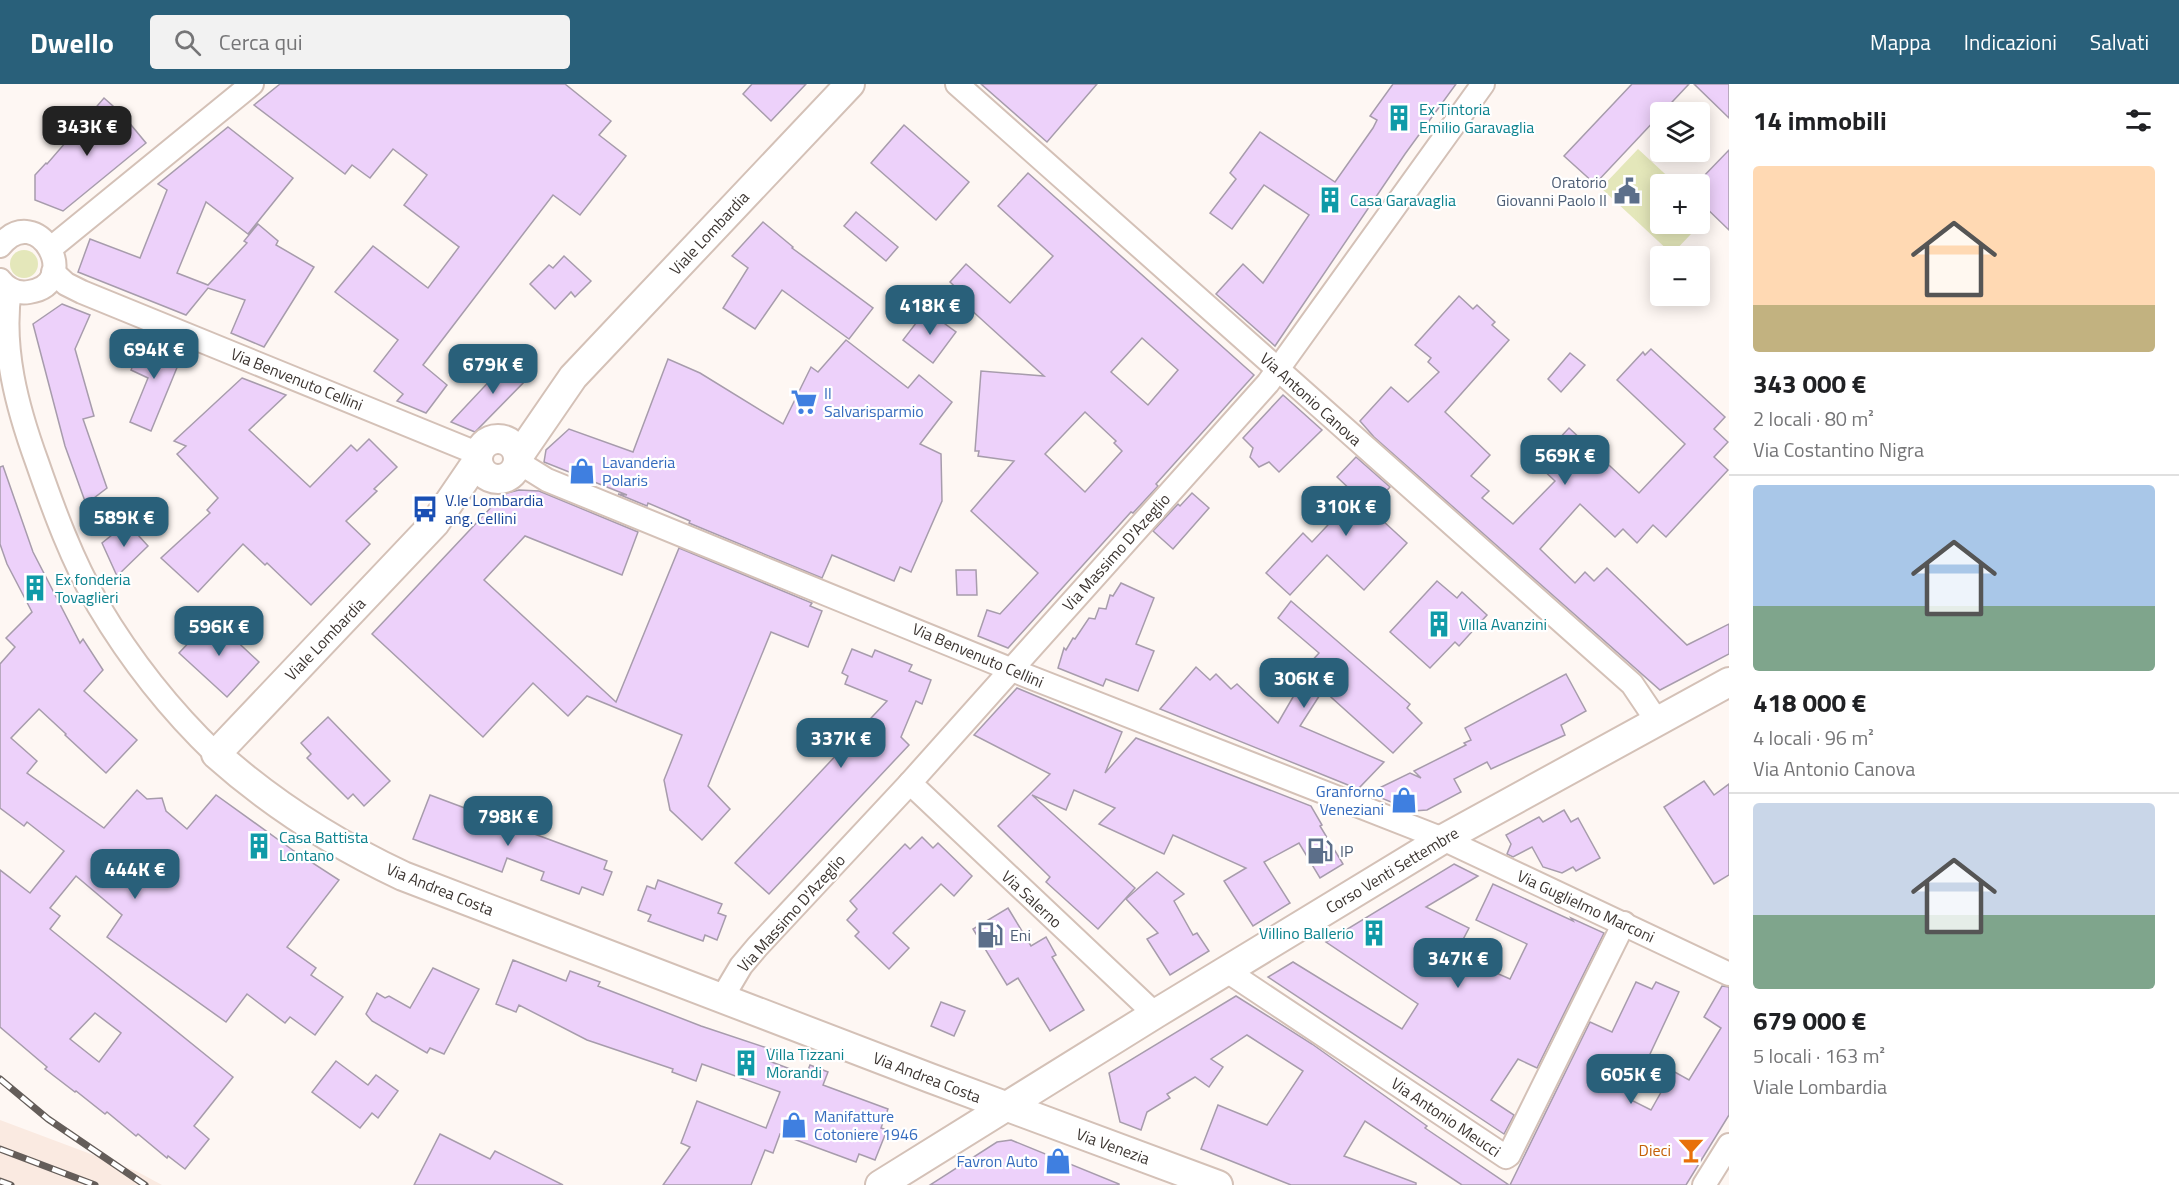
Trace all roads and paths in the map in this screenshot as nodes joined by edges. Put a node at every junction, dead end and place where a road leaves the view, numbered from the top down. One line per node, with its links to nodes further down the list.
1 (252, 84): 6 (street)
2 (850, 84): 11 (street, Viale Lombardia)
3 (957, 84): 9 (street, Via Antonio Canova)
4 (1483, 84): 9 (street, Via Massimo D'Azeglio)
5 (4, 236): 6 (street)
6 (51, 248): 7 (street)
7 (53, 272): 8 (street); 11 (street, Via Benvenuto Cellini)
8 (5, 284): 10 (street, Via Andrea Costa)
9 (1278, 370): 12 (street, Via Massimo D'Azeglio); 14 (street, Via Antonio Canova)
10 (8, 397): 15 (street, Via Andrea Costa)
11 (497, 459): 12 (street, Via Benvenuto Cellini); 15 (street, Viale Lombardia)
12 (1010, 669): 16 (street, Via Massimo D'Azeglio); 17 (street, Via Benvenuto Cellini)
13 (1729, 682): 14 (street, Corso Venti Settembre)
14 (1657, 721): 17 (street, Corso Venti Settembre)
15 (216, 754): 21 (street, Via Andrea Costa)
16 (910, 783): 21 (street, Via Massimo D'Azeglio); 22 (street, Via Salerno)
17 (1443, 839): 18 (street, Via Guglielmo Marconi); 19 (street, Corso Venti Settembre)
18 (1624, 923): 19 (street, Via Antonio Meucci); 20 (street, Via Guglielmo Marconi)
19 (1227, 970): 22 (street, Corso Venti Settembre)
20 (1729, 974)
21 (722, 998): 23 (street, Via Andrea Costa)
22 (1155, 1014): 23 (street, Corso Venti Settembre)
23 (1007, 1107): 25 (street, Corso Venti Settembre); 26 (street, Via Venezia)
24 (1729, 1145): 27 (street)
25 (880, 1185)
26 (1218, 1185)
27 (1704, 1185)

